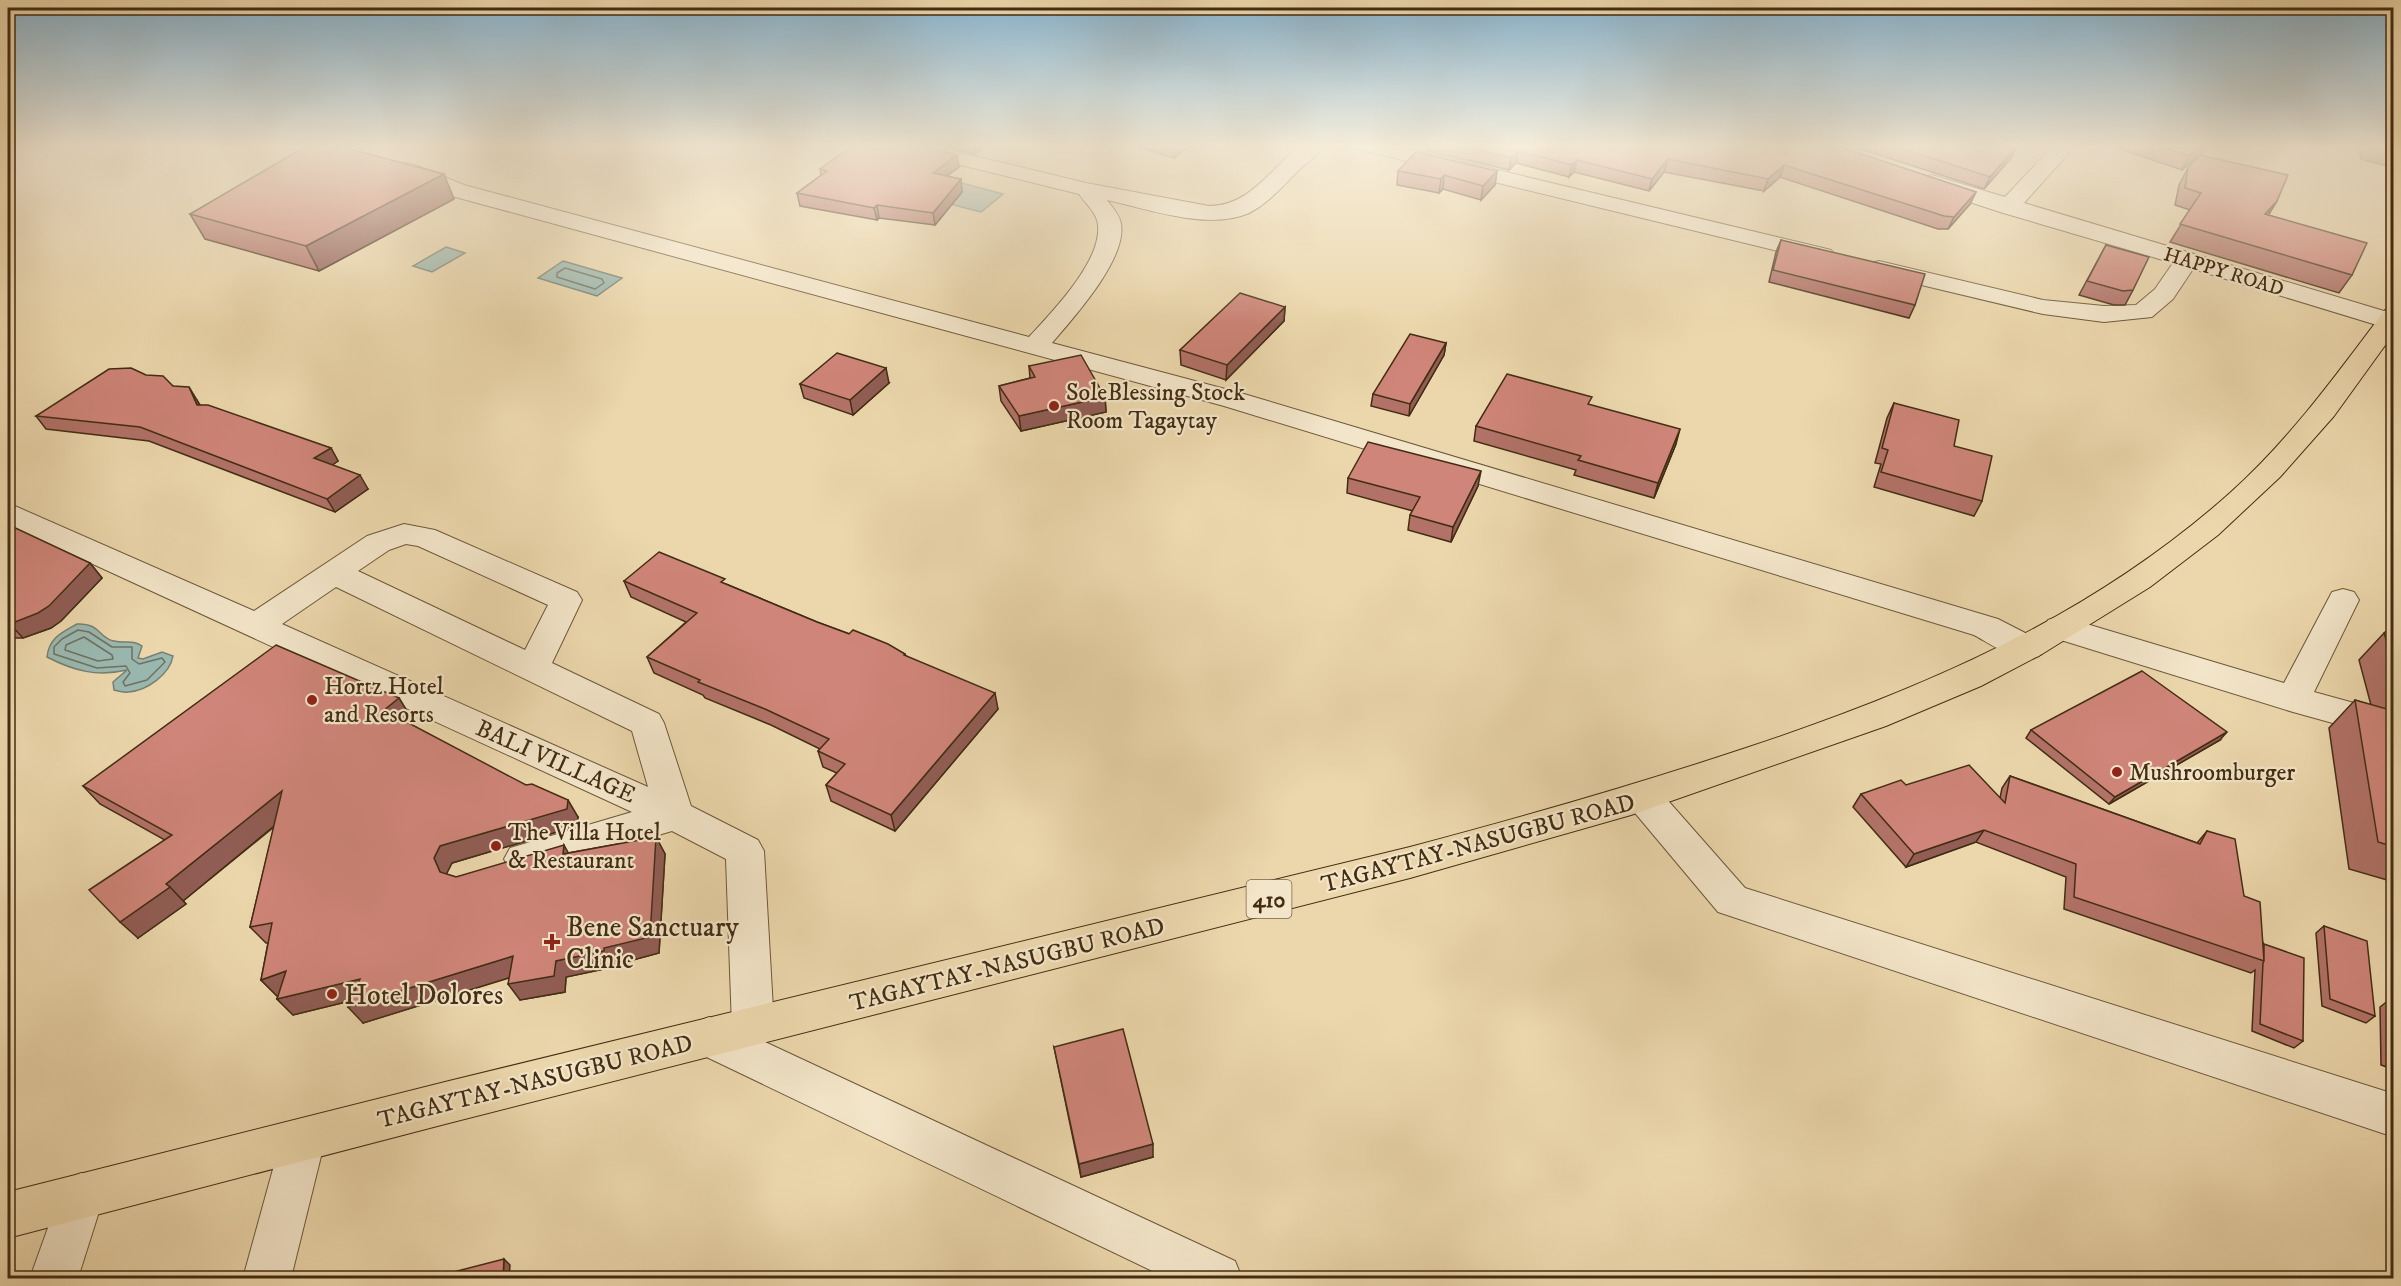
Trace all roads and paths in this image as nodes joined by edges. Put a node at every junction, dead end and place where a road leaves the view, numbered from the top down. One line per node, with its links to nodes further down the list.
1 (512, 205): 10 (street)
2 (1098, 205): 10 (street)
3 (1163, 205): 4 (street)
4 (1246, 205)
5 (1615, 205): 8 (street)
6 (2002, 205): 7 (street, HAPPY ROAD)
7 (2008, 207): 8 (street, HAPPY ROAD)
8 (2187, 260): 9 (street, HAPPY ROAD)
9 (2391, 318): 15 (main road, TAGAYTAY-NASUGBU ROAD / 410)
10 (1036, 345): 16 (street)
11 (8, 513): 14 (street, BALI VILLAGE)
12 (334, 573): 14 (street); 17 (street); 17 (street)
13 (2343, 600): 18 (street)
14 (255, 626): 21 (street, BALI VILLAGE)
15 (2060, 628): 16 (main road, TAGAYTAY-NASUGBU ROAD / 410); 18 (street)
16 (2027, 648): 20 (main road, TAGAYTAY-NASUGBU ROAD / 410)
17 (533, 668): 21 (street)
18 (2293, 699): 19 (street)
19 (2394, 727)
20 (1643, 797): 23 (main road, TAGAYTAY-NASUGBU ROAD / 410); 25 (street)
21 (675, 815): 22 (street); 23 (street, BALI VILLAGE)
22 (489, 869)
23 (753, 1027): 24 (main road, TAGAYTAY-NASUGBU ROAD / 410)
24 (709, 1037): 26 (main road, TAGAYTAY-NASUGBU ROAD / 410); 31 (street)
25 (2394, 1116)
26 (303, 1140): 27 (main road, TAGAYTAY-NASUGBU ROAD / 410); 30 (street)
27 (81, 1196): 28 (main road, TAGAYTAY-NASUGBU ROAD / 410); 29 (street)
28 (8, 1215)
29 (54, 1278)
30 (267, 1278)
31 (1218, 1278)

